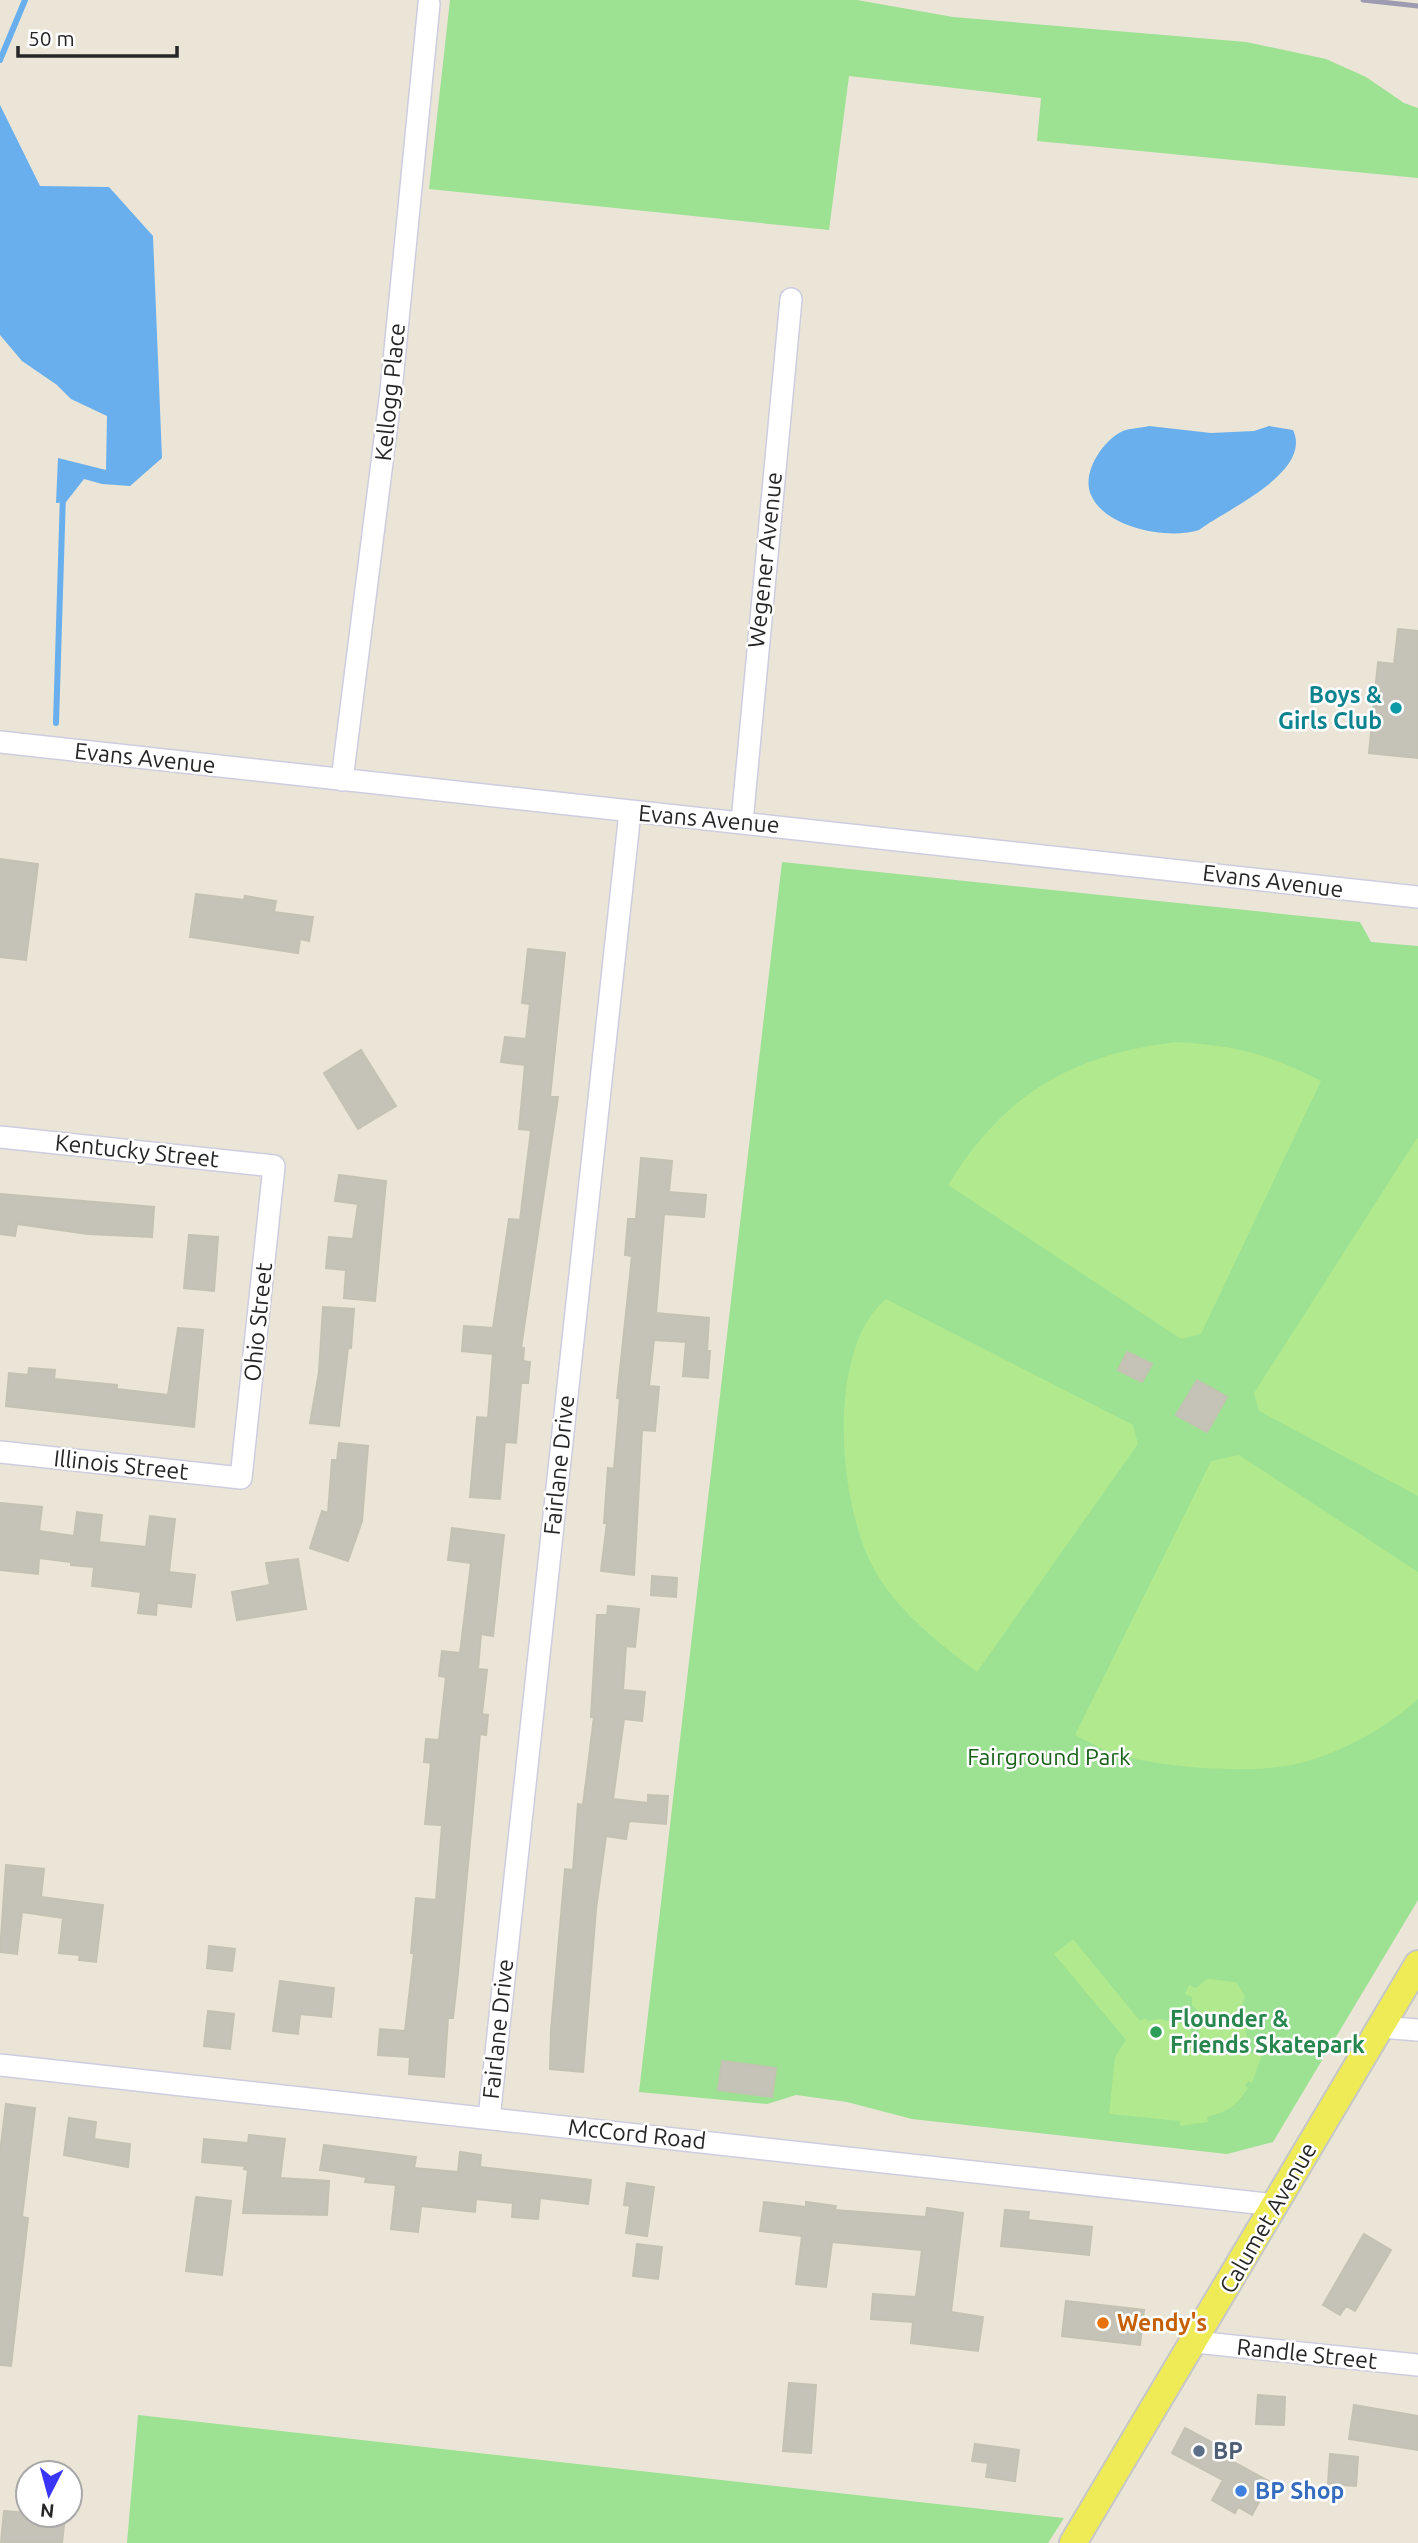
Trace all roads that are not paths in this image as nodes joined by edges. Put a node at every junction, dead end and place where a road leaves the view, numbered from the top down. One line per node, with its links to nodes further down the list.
1 (429, 4): 4 (street, Kellogg Place)
2 (791, 299): 6 (street, Wegener Avenue)
3 (0, 742): 4 (street, Evans Avenue)
4 (342, 780): 5 (street, Evans Avenue)
5 (630, 812): 6 (street, Evans Avenue); 16 (street, Fairlane Drive)
6 (742, 822): 7 (street, Evans Avenue)
7 (1418, 897)
8 (0, 1137): 9 (street, Kentucky Street)
9 (274, 1166): 11 (street, Ohio Street)
10 (0, 1452): 11 (street, Illinois Street)
11 (241, 1478)
12 (1418, 1964): 13 (main road, Calumet Avenue)
13 (1381, 2027): 14 (street); 17 (main road, Calumet Avenue)
14 (1418, 2030)
15 (0, 2065): 16 (street, McCord Road)
16 (489, 2118): 17 (street, McCord Road)
17 (1275, 2205): 18 (main road, Calumet Avenue)
18 (1195, 2342): 19 (street, Randle Street); 20 (main road, Calumet Avenue)
19 (1418, 2365)
20 (1073, 2543)

